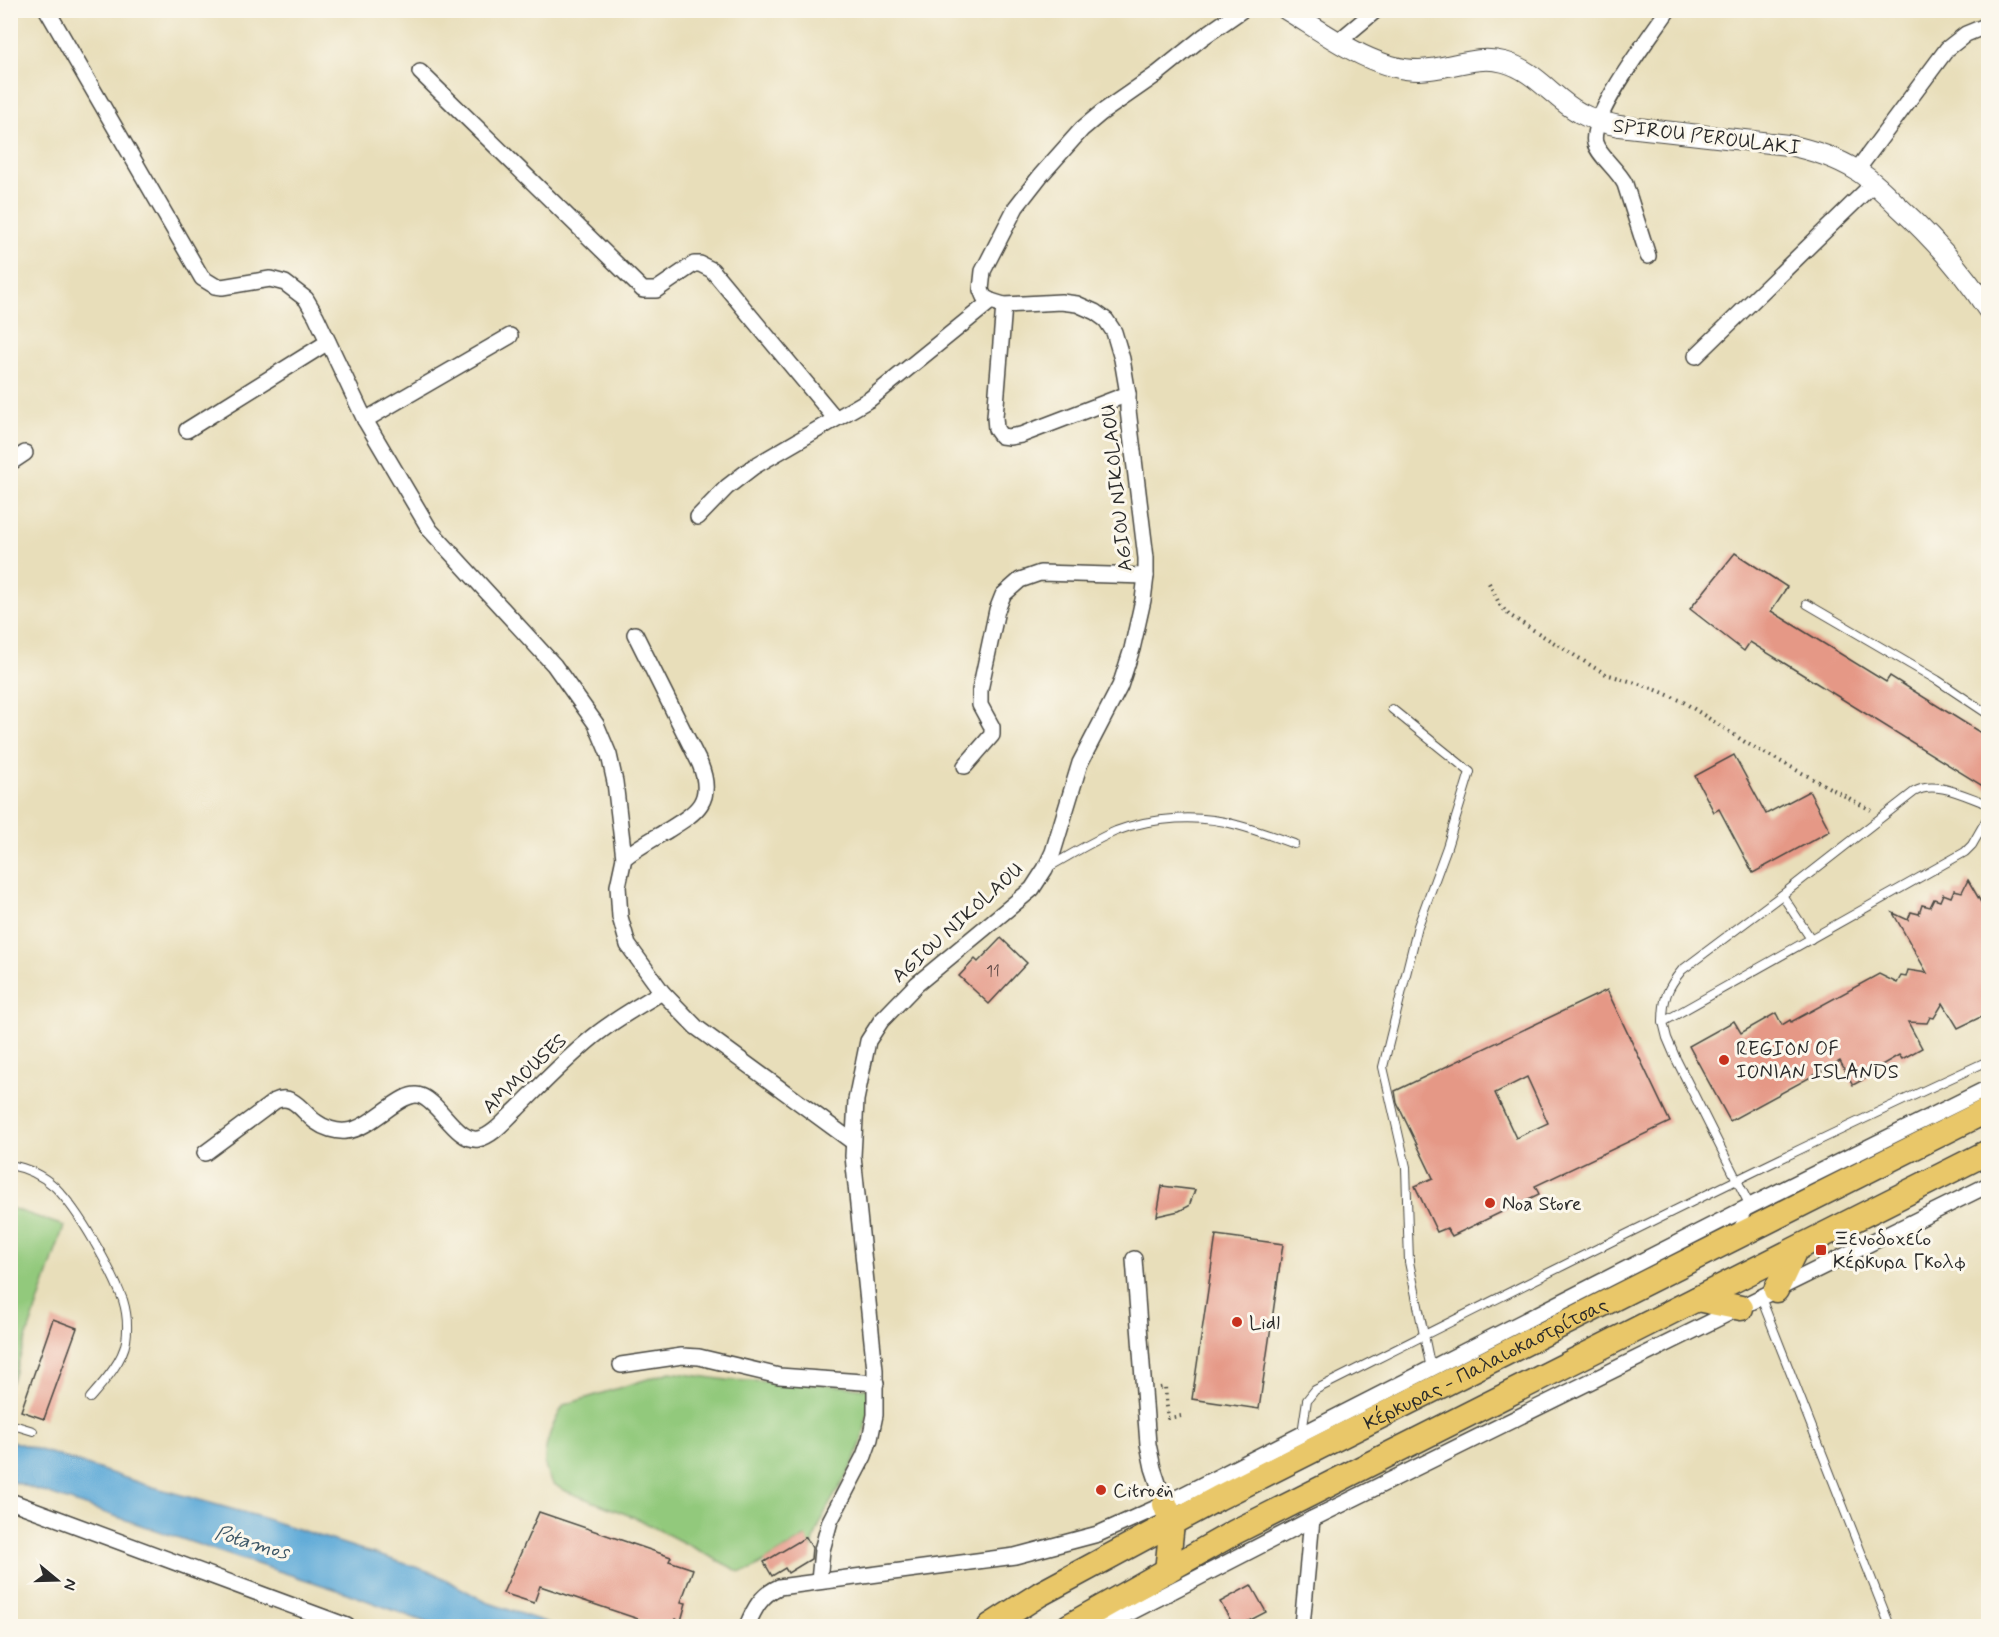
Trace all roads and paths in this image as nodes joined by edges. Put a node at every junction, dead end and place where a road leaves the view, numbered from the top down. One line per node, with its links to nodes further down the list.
1 (47, 10): 16 (street)
2 (1242, 10): 13 (street)
3 (1287, 10): 7 (street, SPIROU PEROULAKI)
4 (1376, 10): 7 (street)
5 (1668, 10): 9 (street)
6 (1989, 25): 10 (street)
7 (1339, 41): 9 (street, SPIROU PEROULAKI)
8 (420, 72): 19 (street)
9 (1597, 121): 10 (street, SPIROU PEROULAKI); 12 (street)
10 (1857, 170): 11 (street, SPIROU PEROULAKI)
11 (1874, 183): 14 (street, SPIROU PEROULAKI); 17 (street)
12 (1648, 256)
13 (997, 303): 18 (street, AGIOU NIKOLAOU); 18 (street); 19 (street)
14 (1989, 310)
15 (510, 336): 20 (street)
16 (328, 342): 20 (street); 21 (street)
17 (1696, 356)
18 (1128, 394): 25 (street, AGIOU NIKOLAOU)
19 (835, 418): 24 (street)
20 (365, 420): 36 (street)
21 (187, 430)
22 (24, 453): 23 (street)
23 (10, 463)
24 (698, 517)
25 (1146, 576): 31 (street); 37 (street, AGIOU NIKOLAOU)
26 (1489, 583): 33 (path)
27 (1808, 604): 30 (lane)
28 (635, 634): 36 (street)
29 (1392, 709): 57 (lane)
30 (1989, 714)
31 (965, 766)
32 (1989, 804): 33 (lane)
33 (1882, 816): 38 (lane)
34 (1989, 817): 39 (lane)
35 (1294, 844): 37 (lane)
36 (624, 858): 40 (street)
37 (1046, 869): 45 (street, AGIOU NIKOLAOU)
38 (1782, 895): 39 (lane); 41 (lane)
39 (1810, 939): 41 (lane)
40 (662, 992): 45 (street); 47 (street, AMMOUSES)
41 (1663, 1022): 49 (lane)
42 (1989, 1061): 49 (lane)
43 (1989, 1088): 51 (street)
44 (1989, 1110): 52 (main road, Κέρκυρας - Παλαιοκαστρίτσας)
45 (853, 1142): 60 (street, AGIOU NIKOLAOU)
46 (1989, 1152): 53 (main road, Κέρκυρας - Παλαιοκαστρίτσας)
47 (205, 1153)
48 (10, 1165): 61 (lane)
49 (1737, 1180): 51 (lane); 57 (lane)
50 (1989, 1185): 56 (street)
51 (1750, 1206): 52 (lane); 59 (street)
52 (1730, 1241): 64 (main road, Κέρκυρας - Παλαιοκαστρίτσας)
53 (1795, 1250): 55 (main road, Κέρκυρας - Παλαιοκαστρίτσας); 56 (main road)
54 (1134, 1259): 66 (street)
55 (1697, 1299): 56 (main road); 68 (main road, Κέρκυρας - Παλαιοκαστρίτσας)
56 (1759, 1299): 67 (street); 76 (lane)
57 (1424, 1335): 59 (lane); 64 (lane)
58 (621, 1365): 60 (street)
59 (1431, 1369): 64 (street)
60 (876, 1383): 69 (street, AGIOU NIKOLAOU)
61 (90, 1398)
62 (10, 1424): 63 (lane)
63 (33, 1431)
64 (1300, 1446): 66 (main road, Κέρκυρας - Παλαιοκαστρίτσας)
65 (10, 1501): 70 (street)
66 (1168, 1513): 68 (main road); 69 (street); 72 (main road, Κέρκυρας - Παλαιοκαστρίτσας)
67 (1312, 1519): 74 (street); 75 (street)
68 (1167, 1571): 73 (main road, Κέρκυρας - Παλαιοκαστρίτσας)
69 (819, 1581): 71 (street)
70 (347, 1626)
71 (747, 1626)
72 (990, 1626)
73 (1069, 1626)
74 (1104, 1626)
75 (1302, 1626)
76 (1890, 1626)

